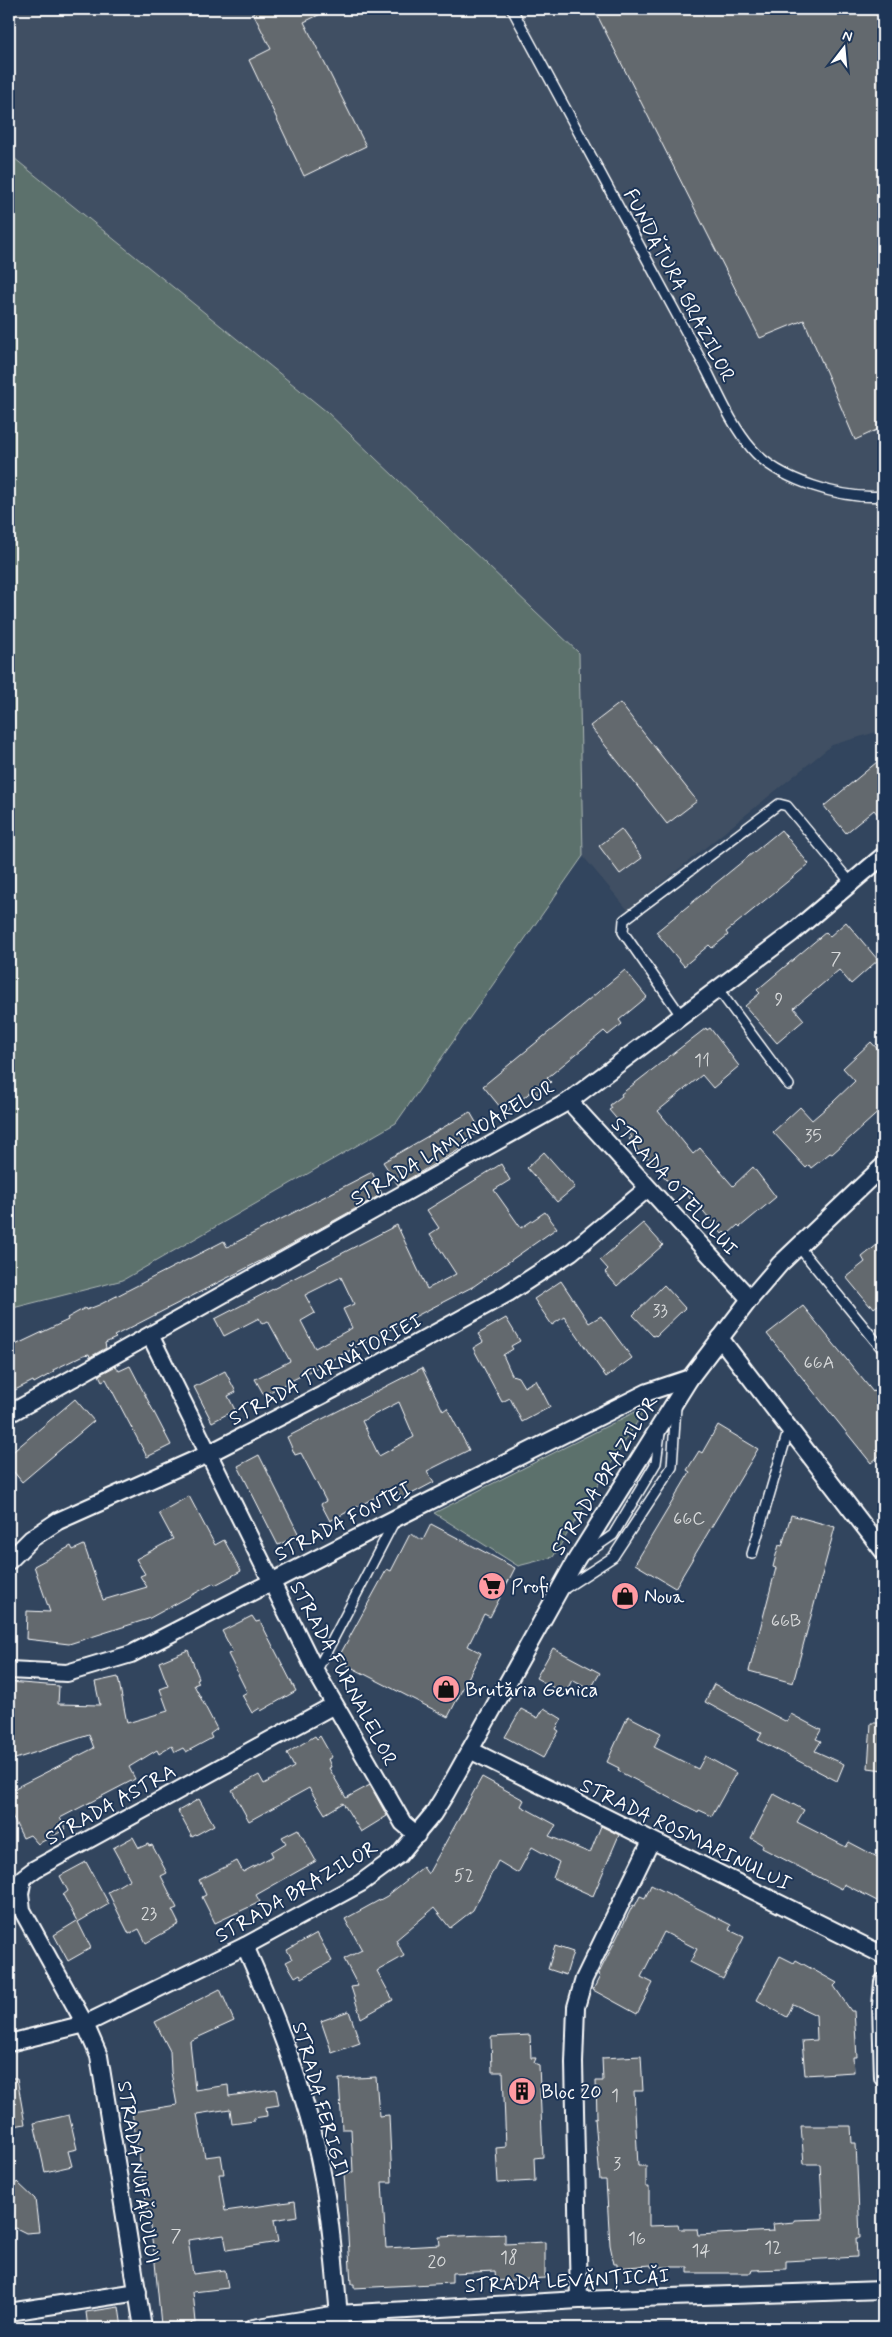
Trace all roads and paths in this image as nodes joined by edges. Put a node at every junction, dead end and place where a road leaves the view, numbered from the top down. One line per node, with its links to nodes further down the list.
1 (512, 9): 2 (lane, FUNDĂTURA BRAZILOR)
2 (883, 496)
3 (883, 856): 4 (street, STRADA LAMINOARELOR)
4 (851, 883): 5 (street, STRADA LAMINOARELOR); 6 (lane)
5 (718, 989): 6 (street, STRADA LAMINOARELOR); 7 (lane)
6 (682, 1017): 8 (street, STRADA LAMINOARELOR)
7 (789, 1085)
8 (569, 1101): 10 (street, STRADA OȚELULUI); 13 (street, STRADA LAMINOARELOR)
9 (883, 1166): 11 (street, STRADA BRAZILOR)
10 (647, 1189): 12 (street, STRADA OȚELULUI); 20 (street, STRADA TURNĂTORIEI)
11 (798, 1246): 12 (street, STRADA BRAZILOR); 15 (lane)
12 (750, 1299): 14 (street, STRADA BRAZILOR)
13 (151, 1336): 18 (street, STRADA LAMINOARELOR); 20 (street, STRADA FURNALELOR)
14 (720, 1338): 16 (street, STRADA BRAZILOR); 19 (street)
15 (883, 1350)
16 (690, 1378): 17 (street, STRADA BRAZILOR); 21 (street, STRADA FONTEI)
17 (677, 1399): 26 (street, STRADA BRAZILOR); 26 (lane)
18 (9, 1414)
19 (789, 1428): 22 (street); 23 (lane)
20 (208, 1454): 24 (street, STRADA TURNĂTORIEI); 25 (street, STRADA FURNALELOR)
21 (396, 1518): 25 (street, STRADA FONTEI); 28 (lane)
22 (883, 1551)
23 (752, 1554)
24 (9, 1561)
25 (271, 1581): 27 (street, STRADA FONTEI); 28 (street, STRADA FURNALELOR)
26 (558, 1593): 30 (street, STRADA BRAZILOR)
27 (9, 1670)
28 (316, 1672): 29 (street, STRADA FURNALELOR)
29 (334, 1705): 31 (street, STRADA FURNALELOR); 36 (street, STRADA ASTRA)
30 (470, 1750): 31 (street, STRADA BRAZILOR); 32 (street, STRADA ROSMARINULUI)
31 (417, 1835): 33 (street, STRADA BRAZILOR)
32 (651, 1841): 34 (street, STRADA ROSMARINULUI); 41 (street)
33 (245, 1946): 36 (street, STRADA BRAZILOR); 43 (street, STRADA FERIGII)
34 (883, 1955)
35 (883, 1982): 38 (street)
36 (85, 2024): 37 (street, STRADA BRAZILOR); 40 (street, STRADA NUFĂRULUI)
37 (9, 2043)
38 (883, 2078)
39 (883, 2290): 41 (street, STRADA LEVĂNȚICĂI)
40 (138, 2292): 42 (street); 44 (street, STRADA NUFĂRULUI)
41 (579, 2300): 43 (street, STRADA LEVĂNȚICĂI)
42 (9, 2312)
43 (339, 2321): 45 (street, STRADA LEVĂNȚICĂI)
44 (143, 2328)
45 (253, 2328)

